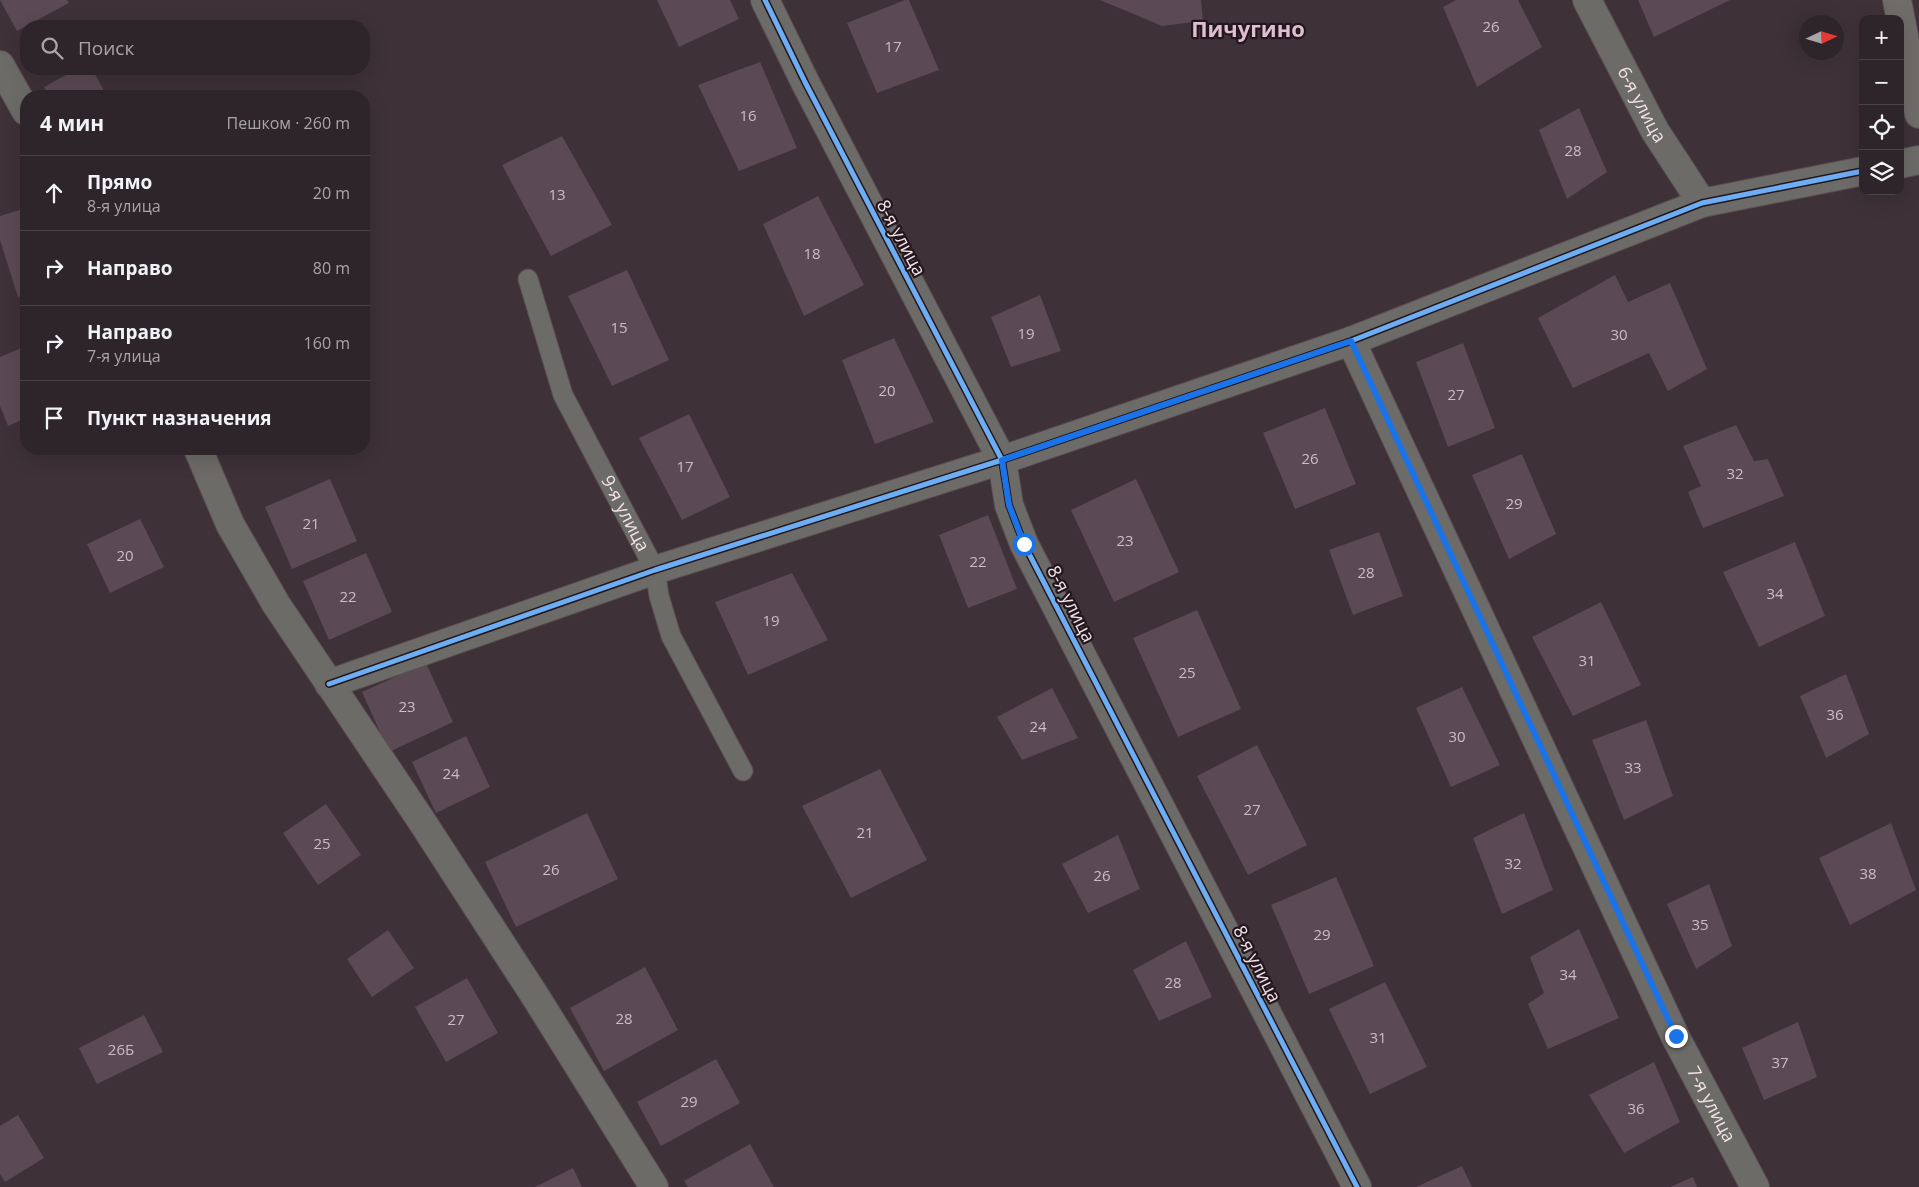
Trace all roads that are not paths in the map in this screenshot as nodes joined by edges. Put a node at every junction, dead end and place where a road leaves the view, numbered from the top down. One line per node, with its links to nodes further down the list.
1 (765, 0): 15 (street, 8-я улица)
2 (1587, 0): 11 (street, 6-я улица)
3 (1897, 0): 5 (street)
4 (0, 65): 6 (street)
5 (1916, 82): 7 (street)
6 (20, 100)
7 (1919, 114)
8 (1919, 160): 9 (street)
9 (1904, 163)
10 (1859, 172): 11 (street)
11 (1702, 204): 13 (street)
12 (528, 279): 16 (lane, 9-я улица)
13 (1351, 341): 15 (street); 21 (street, 7-я улица)
14 (201, 455): 17 (street)
15 (1002, 460): 16 (street); 20 (street, 8-я улица)
16 (655, 570): 17 (street); 18 (lane, 9-я улица)
17 (329, 684): 19 (street)
18 (743, 772)
19 (654, 1187)
20 (1357, 1187)
21 (1755, 1187)

